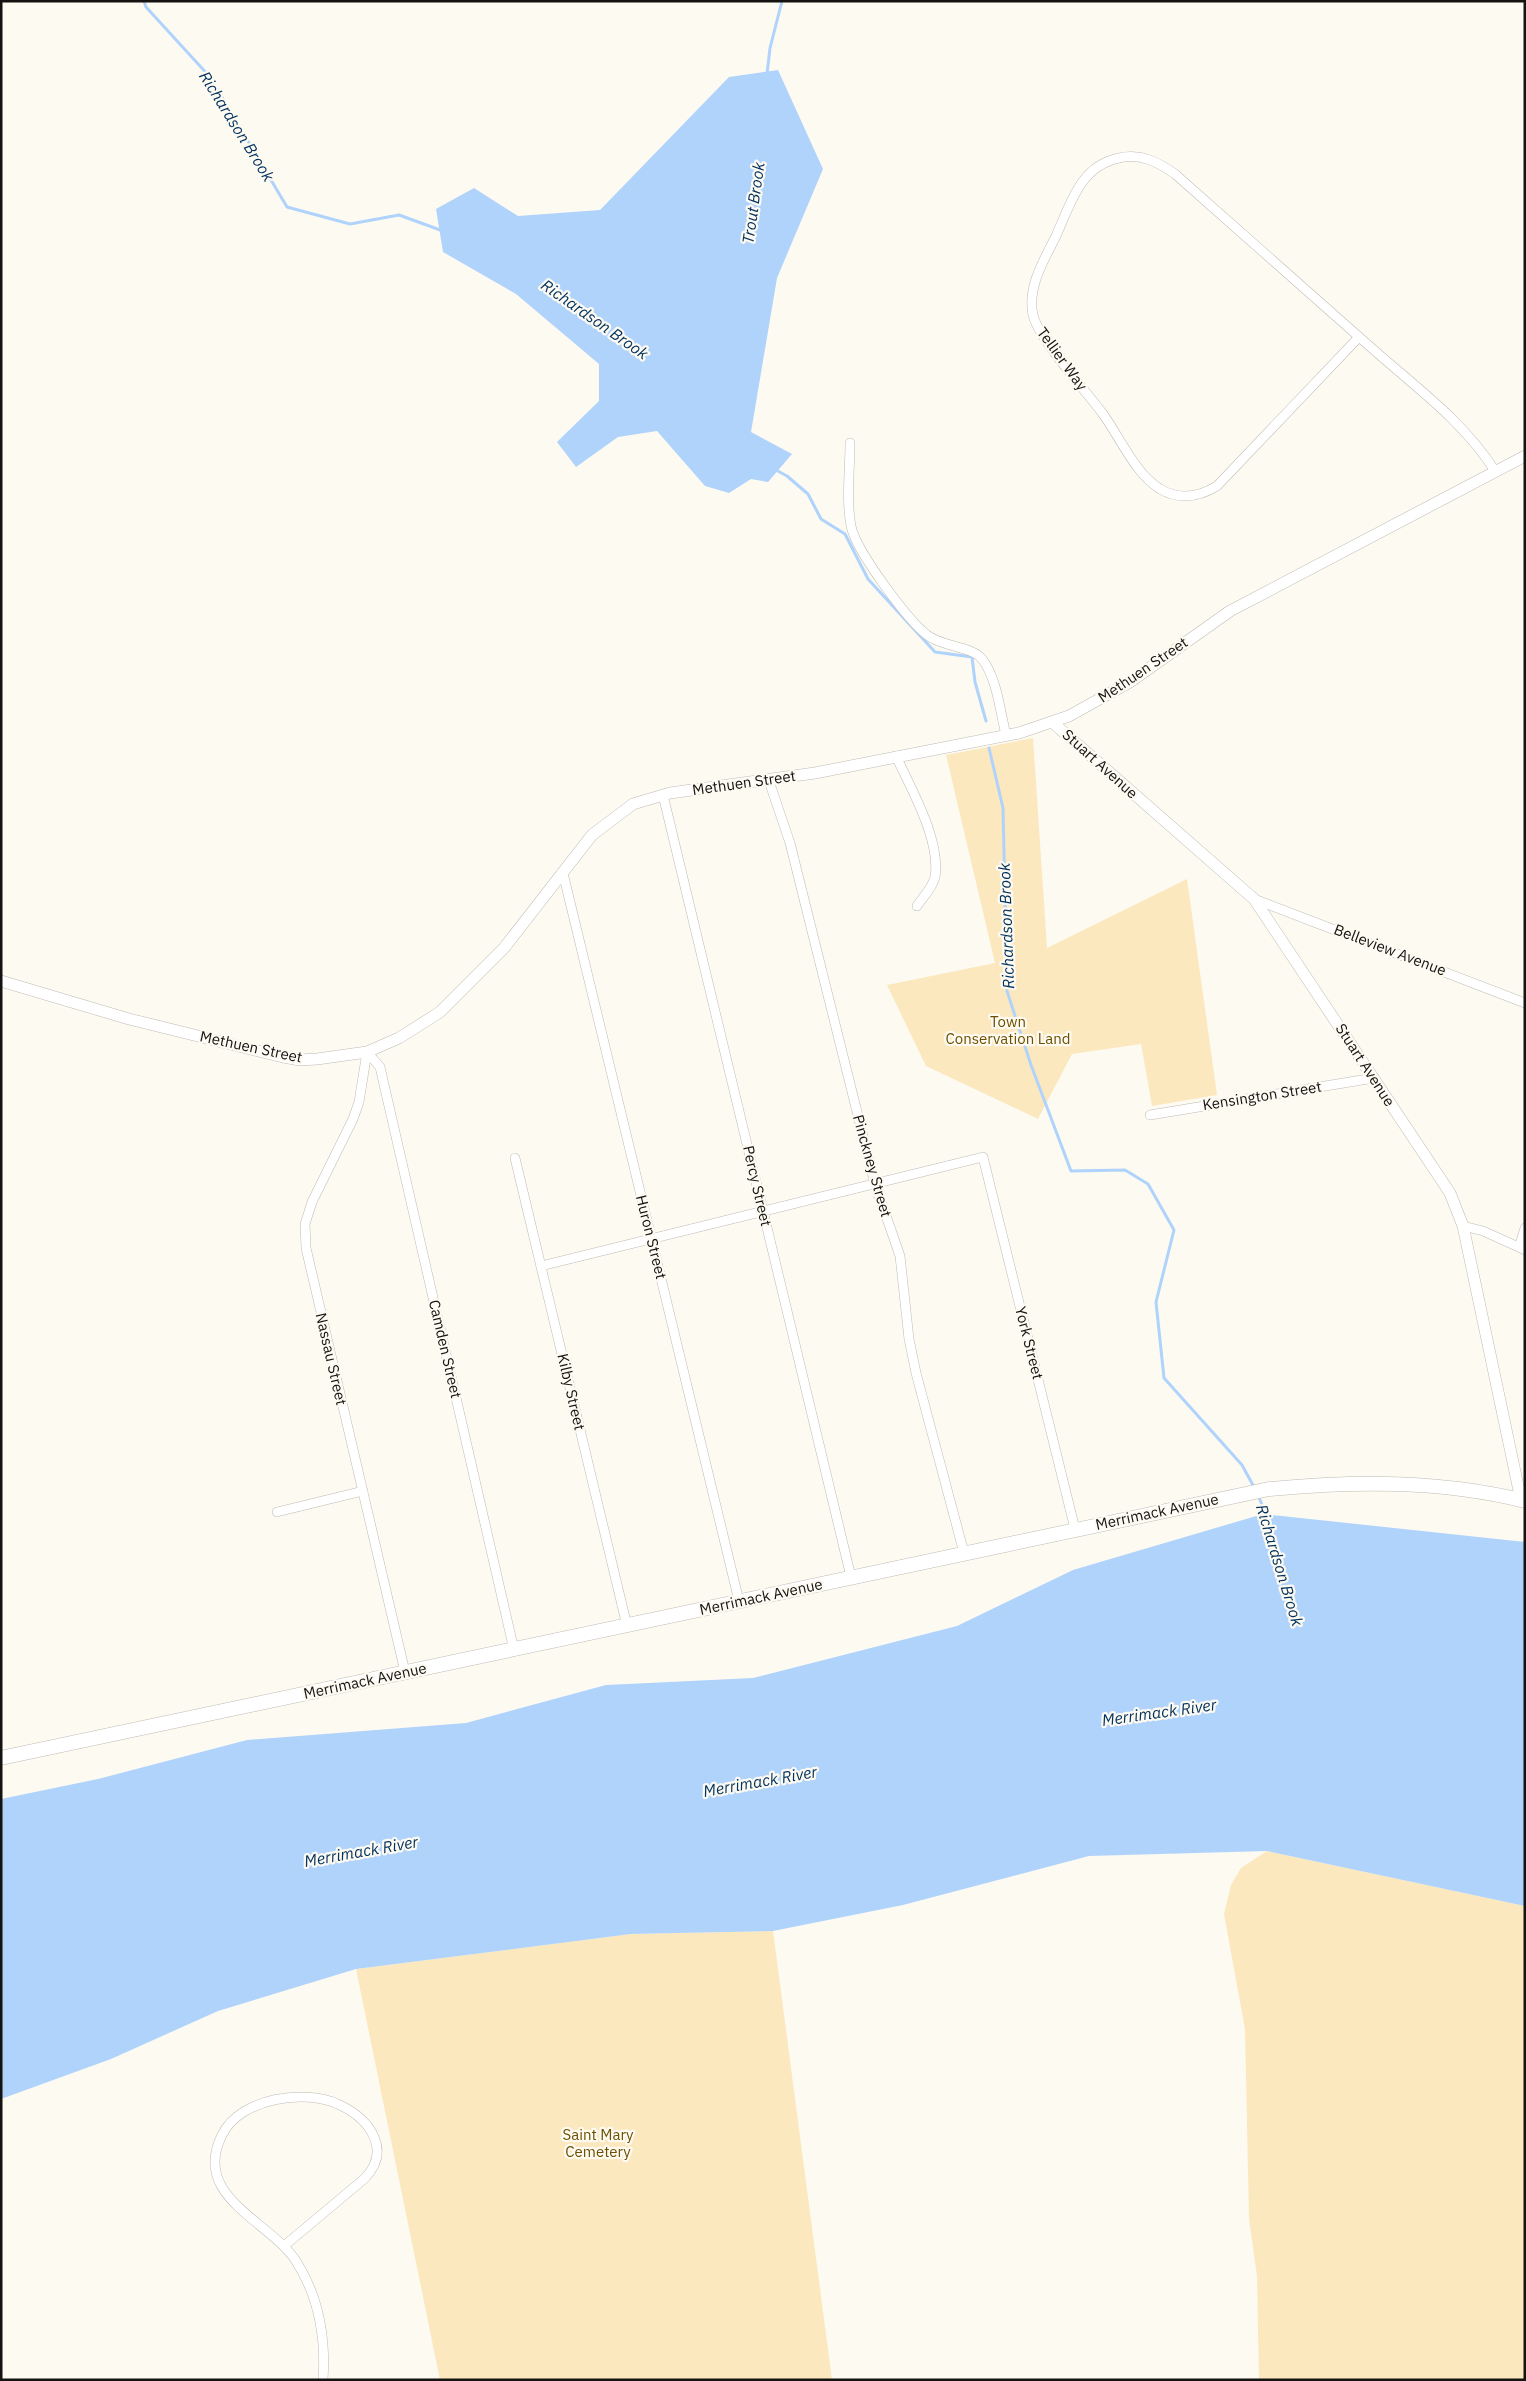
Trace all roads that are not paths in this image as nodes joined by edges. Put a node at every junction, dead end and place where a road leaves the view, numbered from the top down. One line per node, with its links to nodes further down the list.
1 (1359, 337): 1 (street, Tellier Way); 4 (street, Tellier Way)
2 (850, 442): 6 (street)
3 (1525, 456): 4 (street, Methuen Street)
4 (1496, 471): 5 (street, Methuen Street)
5 (1052, 722): 6 (street, Methuen Street); 11 (street, Stuart Avenue)
6 (1006, 735): 7 (street, Methuen Street)
7 (896, 756): 8 (street, Methuen Street); 12 (street)
8 (769, 780): 9 (street, Methuen Street); 19 (street, Pinckney Street)
9 (663, 795): 10 (street, Methuen Street); 20 (street, Percy Street)
10 (563, 873): 15 (street, Methuen Street); 23 (street, Huron Street)
11 (1254, 899): 14 (street, Belleview Avenue); 16 (street, Stuart Avenue)
12 (917, 906)
13 (1, 981): 15 (street, Methuen Street)
14 (1525, 1002)
15 (367, 1052): 26 (street, Nassau Street); 34 (street, Camden Street)
16 (1374, 1078): 17 (street, Kensington Street); 21 (street, Stuart Avenue)
17 (1150, 1114)
18 (515, 1158): 25 (street, Kilby Street)
19 (875, 1184): 20 (street); 29 (street, York Street); 30 (street, Pinckney Street)
20 (763, 1211): 23 (street); 31 (street, Percy Street)
21 (1463, 1226): 24 (street); 27 (street, Stuart Avenue)
22 (1525, 1228): 24 (street)
23 (651, 1239): 25 (street); 32 (street, Huron Street)
24 (1522, 1248)
25 (541, 1266): 33 (street, Kilby Street)
26 (363, 1491): 28 (street); 35 (street, Nassau Street)
27 (1523, 1500): 29 (main road, Merrimack Avenue)
28 (277, 1512)
29 (1075, 1530): 30 (main road, Merrimack Avenue)
30 (964, 1553): 31 (main road, Merrimack Avenue)
31 (851, 1577): 32 (main road, Merrimack Avenue)
32 (739, 1601): 33 (main road, Merrimack Avenue)
33 (627, 1626): 34 (main road, Merrimack Avenue)
34 (514, 1650): 35 (main road, Merrimack Avenue)
35 (405, 1672): 36 (main road, Merrimack Avenue)
36 (1, 1758)
37 (284, 2246): 37 (street); 38 (street)
38 (323, 2380)

